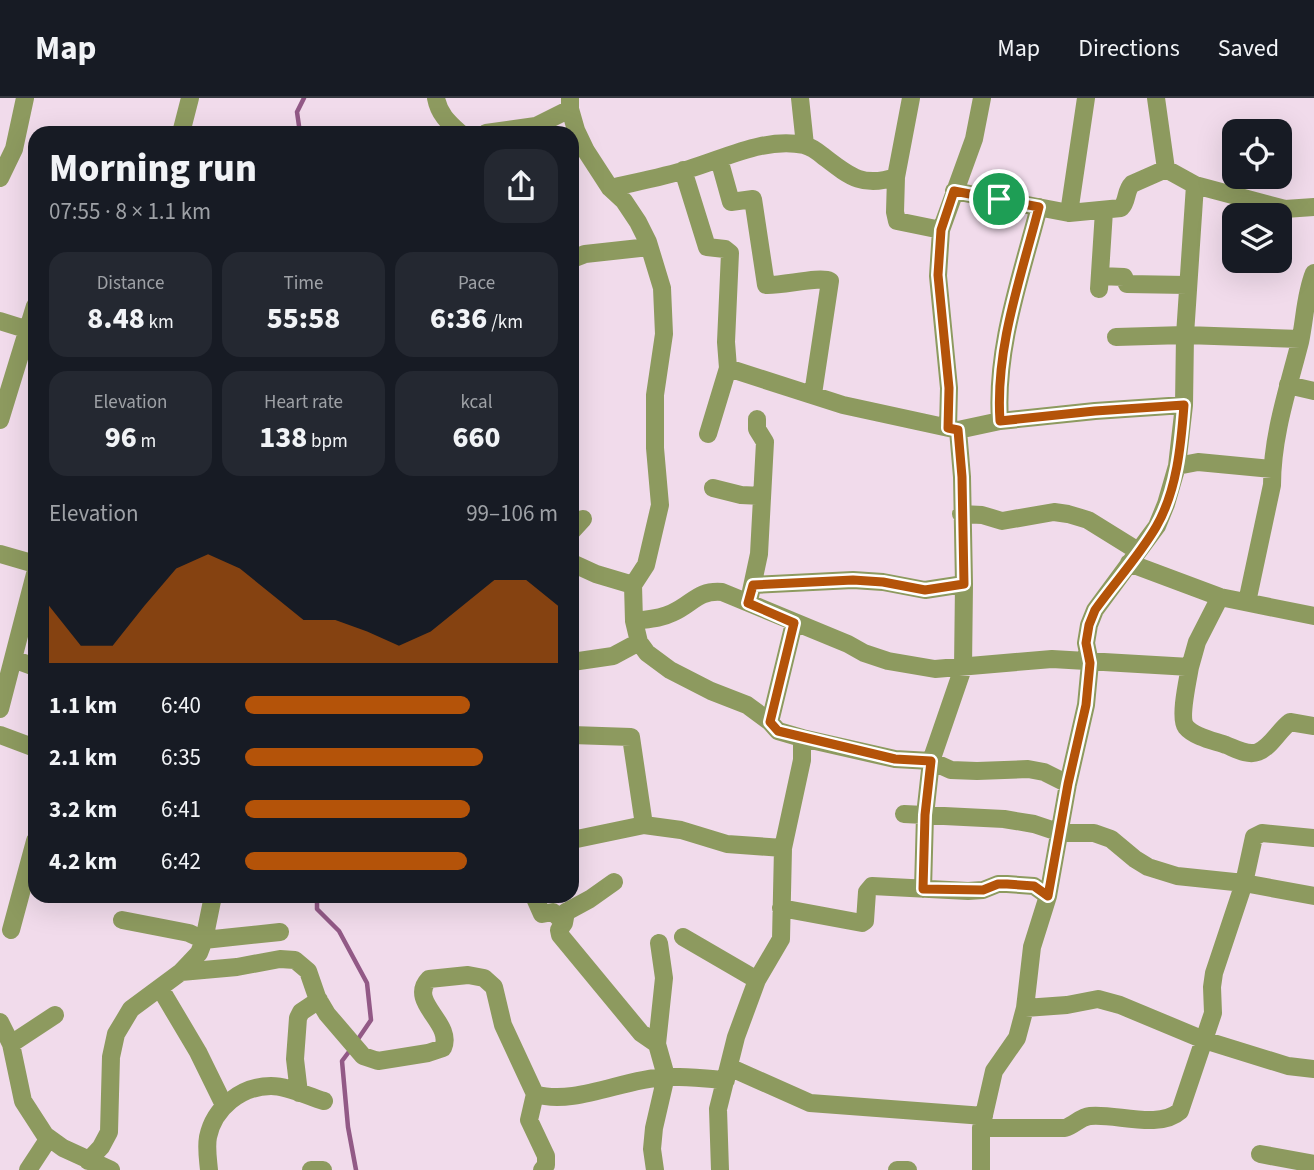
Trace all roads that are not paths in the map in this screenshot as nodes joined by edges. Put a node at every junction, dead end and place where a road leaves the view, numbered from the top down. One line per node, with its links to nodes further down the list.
1 (25, 98): 18 (street)
2 (190, 98): 10 (street)
3 (436, 98): 11 (street)
4 (800, 98): 15 (street)
5 (911, 98): 20 (street)
6 (982, 98): 23 (street)
7 (1086, 98): 27 (street)
8 (1156, 98): 17 (street)
9 (570, 104): 12 (street); 13 (street)
10 (183, 126)
11 (453, 126)
12 (536, 126)
13 (575, 126)
14 (579, 136): 22 (street)
15 (804, 145): 16 (street); 20 (street)
16 (719, 159): 19 (street); 42 (street)
17 (1166, 169): 21 (street); 26 (street)
18 (2, 170)
19 (683, 170): 22 (street); 39 (street)
20 (896, 177): 28 (street)
21 (1195, 185): 25 (street); 32 (street)
22 (610, 188): 29 (street)
23 (954, 191): 24 (street); 28 (street)
24 (1039, 207): 27 (street); 46 (street)
25 (1314, 207)
26 (1104, 211): 27 (street); 32 (street)
27 (1069, 212)
28 (941, 230): 47 (street)
29 (649, 247): 30 (street); 59 (street)
30 (579, 255)
31 (1313, 281): 38 (street)
32 (1187, 285): 35 (street)
33 (0, 321): 34 (street)
34 (28, 330)
35 (1185, 335): 36 (street); 38 (street); 43 (street)
36 (1116, 337)
37 (28, 340): 45 (street)
38 (1300, 340): 40 (street)
39 (728, 368): 42 (street); 48 (street)
40 (1288, 384): 41 (street); 50 (street)
41 (1314, 391)
42 (813, 394): 47 (street)
43 (1184, 405): 46 (street); 49 (street)
44 (757, 419): 52 (street)
45 (0, 421)
46 (1000, 421): 47 (street)
47 (953, 429): 53 (street)
48 (708, 435)
49 (1177, 466): 50 (street); 55 (street)
50 (1272, 469): 62 (street)
51 (713, 488): 52 (street)
52 (762, 496): 60 (street)
53 (961, 513): 55 (street); 58 (street)
54 (0, 554): 56 (street)
55 (1134, 557): 61 (street); 71 (street)
56 (28, 563)
57 (579, 567): 59 (street)
58 (964, 584): 60 (street); 74 (street)
59 (634, 585): 66 (street)
60 (753, 585): 63 (street)
61 (1220, 597): 62 (street); 73 (street)
62 (1247, 602): 65 (street)
63 (748, 603): 66 (street); 67 (street)
64 (28, 607): 69 (street)
65 (1314, 616)
66 (634, 621): 68 (street)
67 (794, 623): 74 (street); 76 (street)
68 (639, 642): 70 (street); 76 (street)
69 (13, 659): 72 (street); 75 (street)
70 (579, 661)
71 (1090, 663): 73 (street); 74 (street); 83 (street)
72 (28, 664)
73 (1190, 667): 77 (street)
74 (963, 668): 82 (street)
75 (0, 709)
76 (770, 722): 80 (street)
77 (1314, 726)
78 (0, 735): 81 (street)
79 (579, 735): 86 (street)
80 (802, 738): 82 (street); 90 (street)
81 (28, 745)
82 (931, 761): 83 (street); 85 (street)
83 (1068, 784): 87 (street)
84 (904, 814): 85 (street)
85 (925, 815): 87 (street); 94 (street)
86 (644, 825): 89 (street); 90 (street)
87 (1061, 833): 93 (street); 95 (street)
88 (1314, 838): 93 (street)
89 (579, 839)
90 (783, 848): 99 (street)
91 (28, 867): 102 (street)
92 (614, 882): 101 (street)
93 (1244, 883): 96 (street); 114 (street)
94 (923, 889): 95 (street); 99 (street)
95 (1048, 896): 111 (street)
96 (1314, 897)
97 (212, 903): 105 (street)
98 (537, 903): 101 (street)
99 (781, 908): 108 (street)
100 (122, 920): 105 (street)
101 (564, 923): 116 (street)
102 (11, 930)
103 (280, 932): 105 (street)
104 (683, 937): 108 (street)
105 (204, 940): 107 (street)
106 (659, 943): 116 (street)
107 (181, 972): 109 (street); 110 (street)
108 (757, 980): 118 (street)
109 (160, 988): 123 (street); 127 (street)
110 (319, 1000): 120 (street); 121 (street)
111 (1026, 1008): 114 (street); 124 (street)
112 (55, 1015): 115 (street)
113 (0, 1023): 115 (street)
114 (1205, 1040): 117 (street); 124 (street)
115 (10, 1044): 125 (street)
116 (657, 1044): 119 (street)
117 (1314, 1069)
118 (727, 1074): 119 (street); 124 (street); 136 (street)
119 (666, 1076): 121 (street); 135 (street)
120 (299, 1093): 122 (street); 123 (street)
121 (535, 1094): 134 (street)
122 (324, 1101)
123 (223, 1105): 131 (street)
124 (982, 1122): 139 (street)
125 (49, 1138): 127 (street); 129 (street)
126 (1261, 1154): 128 (street)
127 (88, 1161): 130 (street)
128 (1314, 1164)
129 (28, 1170)
130 (111, 1170)
131 (209, 1170)
132 (311, 1170): 133 (street)
133 (323, 1170)
134 (542, 1170)
135 (655, 1170)
136 (720, 1170)
137 (897, 1170): 138 (street)
138 (908, 1170)
139 (981, 1170)

